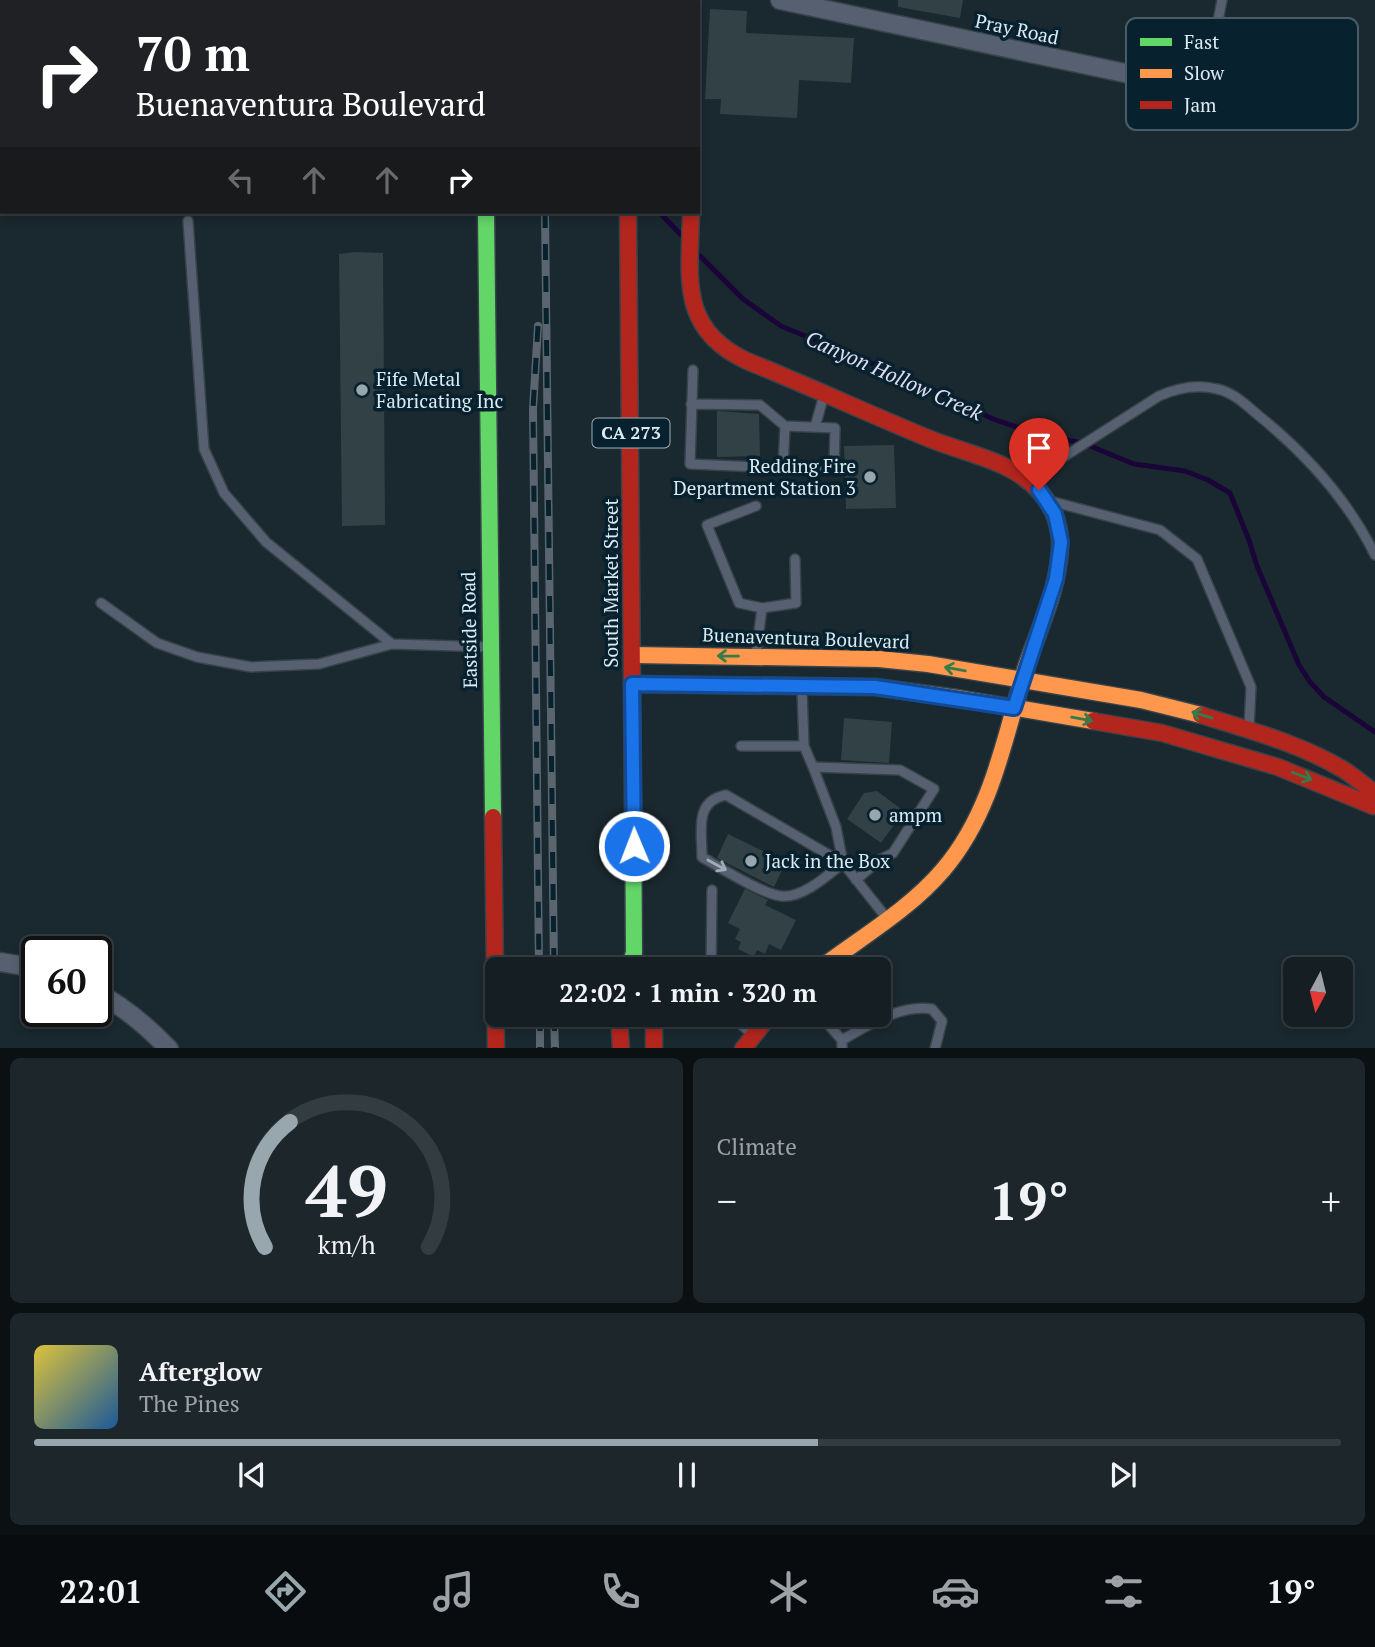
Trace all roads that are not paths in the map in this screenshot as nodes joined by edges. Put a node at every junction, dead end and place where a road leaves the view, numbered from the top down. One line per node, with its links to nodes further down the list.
1 (780, 0): 4 (street, Pray Road)
2 (1222, 0): 3 (lane)
3 (1219, 18)
4 (1126, 73)
5 (486, 214): 23 (main road, Eastside Road)
6 (628, 214): 24 (main road, South Market Street / CA 273)
7 (691, 214): 10 (main road)
8 (188, 222): 22 (lane)
9 (693, 370): 11 (lane)
10 (824, 393): 13 (lane); 15 (main road)
11 (691, 404): 12 (lane); 14 (lane)
12 (785, 426): 13 (lane); 14 (lane)
13 (815, 427): 14 (lane)
14 (783, 468)
15 (1028, 480): 16 (main road); 18 (lane)
16 (1046, 500): 26 (main road); 30 (lane)
17 (756, 506): 21 (lane)
18 (1375, 555)
19 (795, 559): 21 (lane)
20 (101, 603): 22 (lane)
21 (762, 608): 25 (lane)
22 (392, 643): 23 (lane)
23 (490, 647): 56 (main road, Eastside Road)
24 (633, 655): 25 (main road, Buenaventura Boulevard, one-way to 24); 27 (main road, South Market Street / CA 273)
25 (755, 657): 26 (main road, Buenaventura Boulevard, one-way to 25)
26 (1022, 681): 29 (main road); 30 (main road, Buenaventura Boulevard, one-way to 26)
27 (632, 684): 28 (main road); 40 (main road, South Market Street / CA 273)
28 (802, 687): 29 (main road); 32 (lane)
29 (1014, 708): 35 (main road, one-way to 35); 39 (main road)
30 (1249, 730): 34 (main road, Buenaventura Boulevard)
31 (741, 746): 32 (lane)
32 (804, 746): 33 (lane)
33 (813, 767): 36 (lane); 37 (lane)
34 (1375, 793)
35 (1375, 806)
36 (843, 863): 36 (lane, one-way to 36); 37 (lane)
37 (856, 880): 39 (lane)
38 (712, 890): 43 (lane)
39 (886, 917): 44 (main road)
40 (634, 953): 41 (main road, South Market Street / CA 273); 42 (main road, South Market Street / CA 273)
41 (633, 957)
42 (636, 957)
43 (711, 957)
44 (835, 957)
45 (0, 962): 46 (street)
46 (21, 965)
47 (112, 1002): 55 (street)
48 (620, 1027): 57 (main road)
49 (654, 1027): 58 (main road)
50 (738, 1027): 53 (lane)
51 (760, 1027): 53 (main road)
52 (829, 1027): 54 (lane)
53 (748, 1042)
54 (842, 1044): 59 (lane)
55 (169, 1048)
56 (496, 1048)
57 (621, 1048)
58 (654, 1048)
59 (935, 1048)

